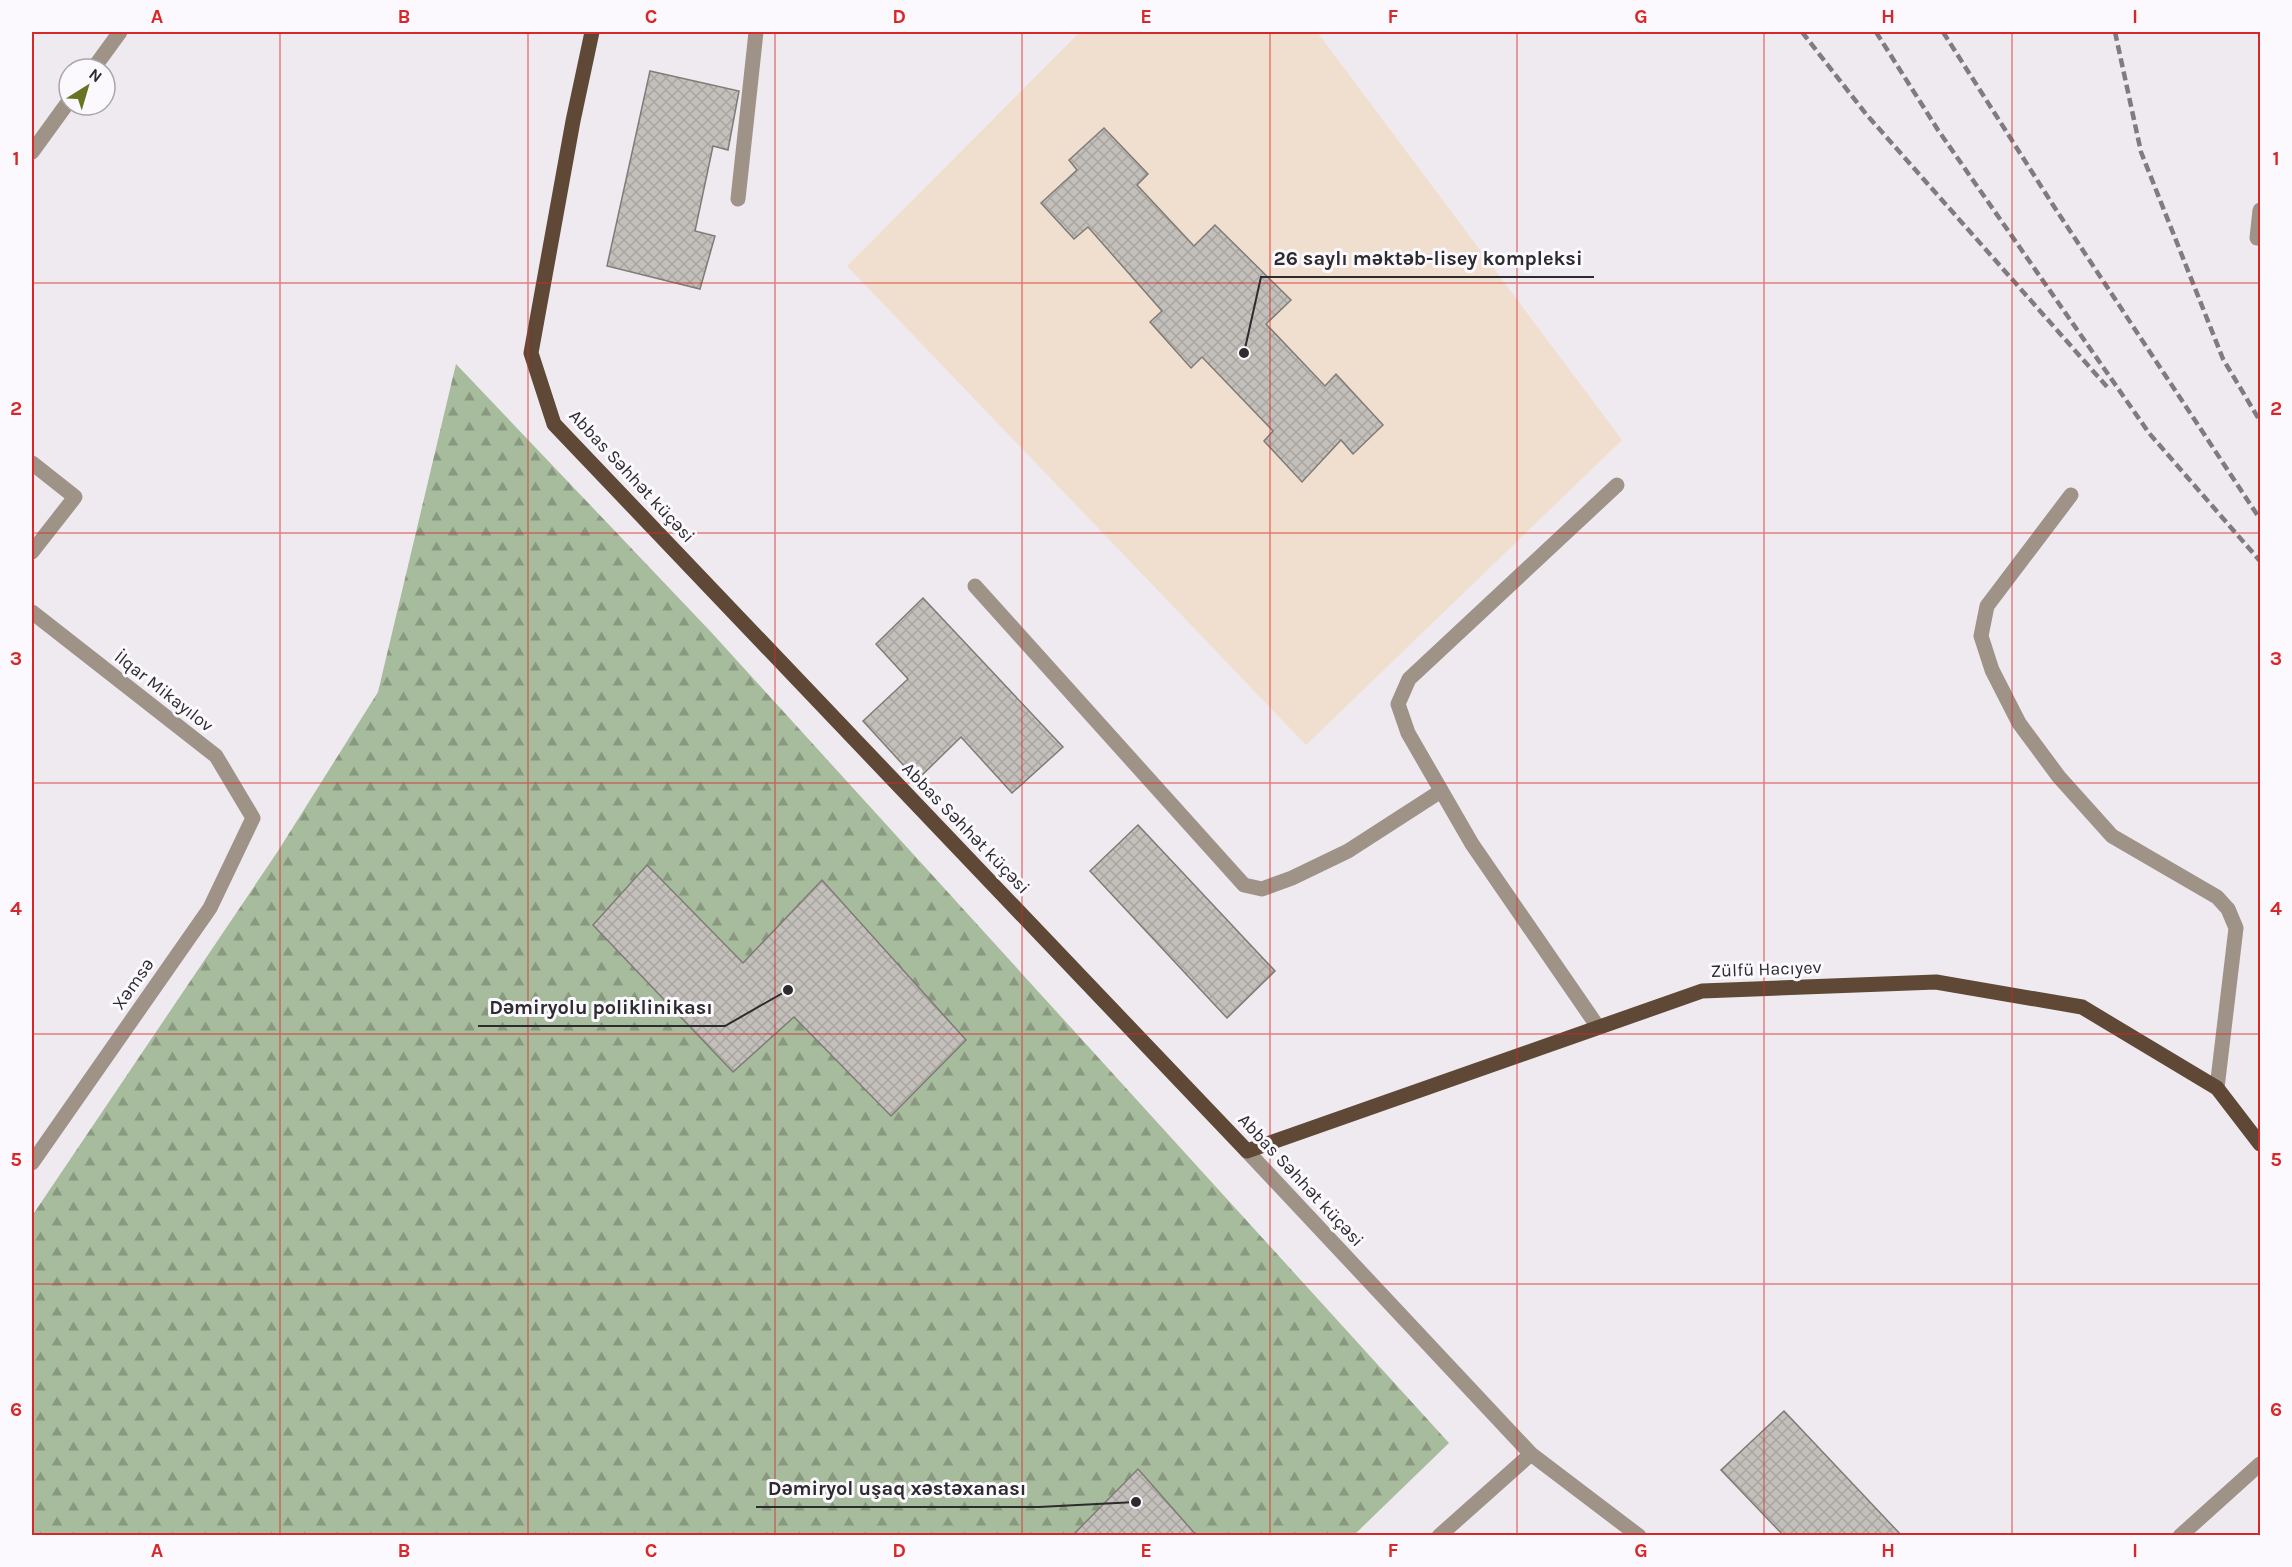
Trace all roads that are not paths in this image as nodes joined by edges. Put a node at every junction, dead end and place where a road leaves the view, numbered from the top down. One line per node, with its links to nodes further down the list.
1 (120, 32): 4 (street)
2 (592, 32): 21 (main road, Abbas Səhhət küçəsi)
3 (756, 32): 7 (street)
4 (102, 57)
5 (57, 117): 6 (street)
6 (32, 152)
7 (738, 199)
8 (2260, 210): 9 (street)
9 (2257, 238)
10 (32, 463): 13 (street)
11 (1617, 485): 16 (street)
12 (2072, 495): 19 (street)
13 (32, 552)
14 (975, 586): 16 (street)
15 (32, 612): 17 (street, İlqar Mikayılov)
16 (1441, 791): 18 (street)
17 (253, 818): 22 (street, Xəmsə)
18 (1598, 1027): 19 (main road, Zülfü Hacıyev); 21 (main road, Zülfü Hacıyev)
19 (2217, 1088): 20 (main road, Zülfü Hacıyev)
20 (2260, 1144)
21 (1247, 1151): 23 (street, Abbas Səhhət küçəsi)
22 (32, 1163)
23 (1531, 1454): 25 (street); 26 (street, Abbas Səhhət küçəsi)
24 (2260, 1464): 27 (street)
25 (1439, 1536)
26 (1639, 1536)
27 (2180, 1536)

